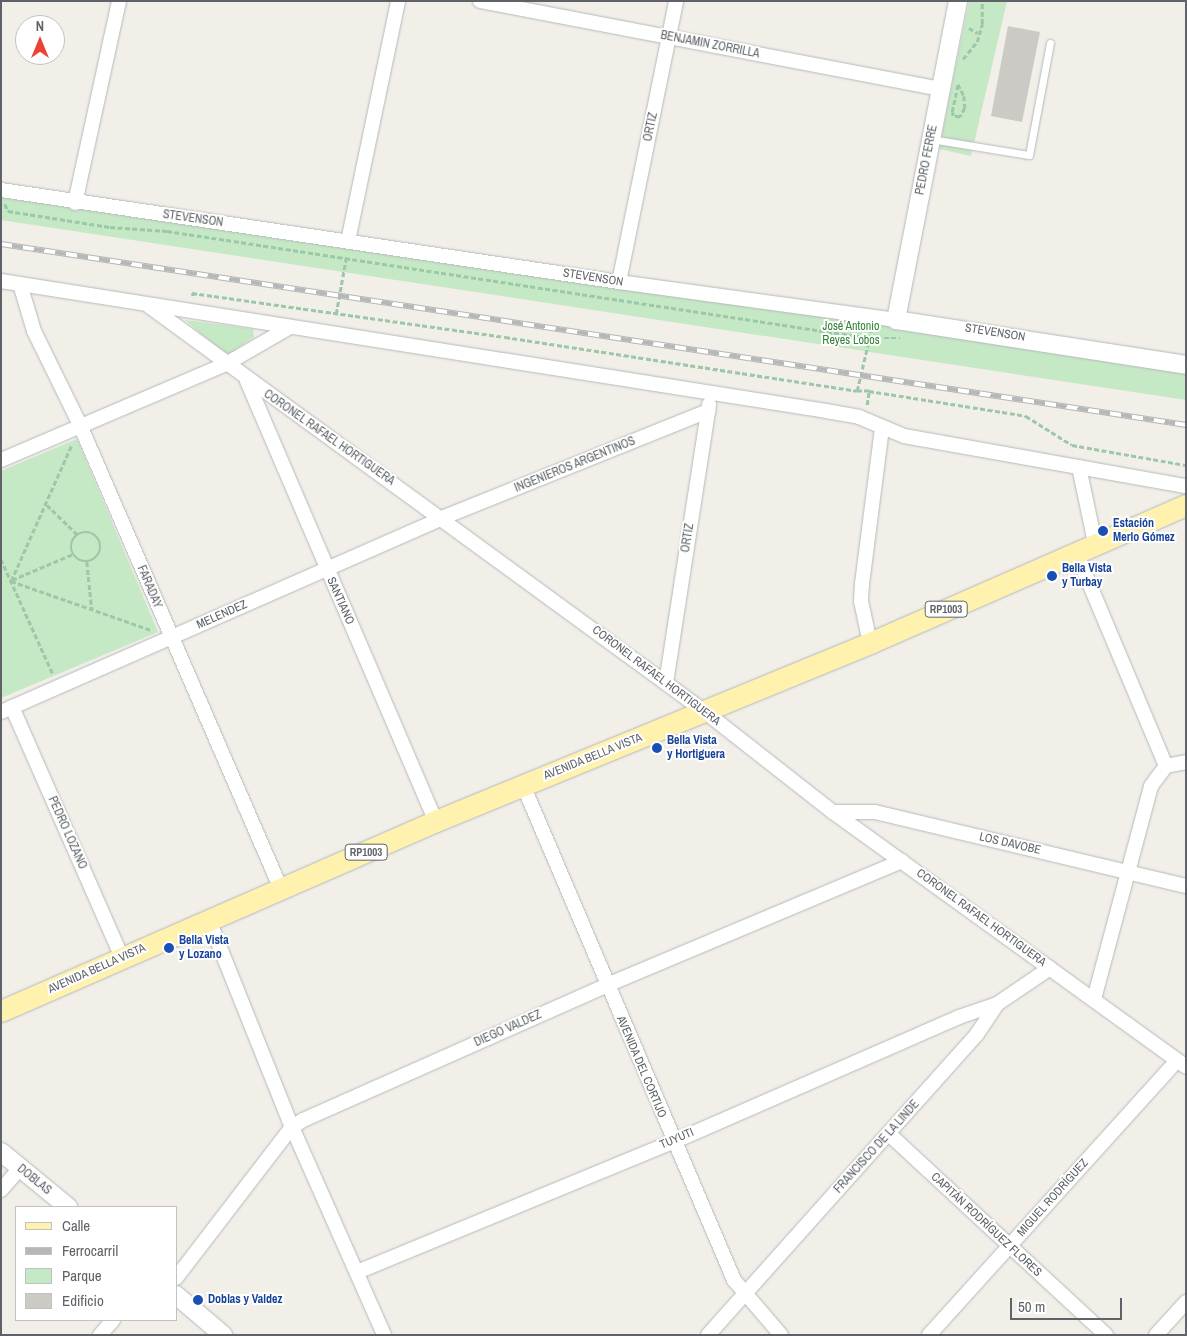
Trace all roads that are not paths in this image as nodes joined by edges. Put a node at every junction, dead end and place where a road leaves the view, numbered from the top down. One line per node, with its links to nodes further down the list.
1 (119, 1): 11 (street)
2 (398, 1): 12 (street)
3 (480, 1): 6 (street, BENJAMIN ZORRILLA)
4 (676, 1): 6 (street, ORTIZ)
5 (958, 1): 8 (street, PEDRO FERRE)
6 (669, 37): 8 (street, BENJAMIN ZORRILLA); 14 (street, ORTIZ)
7 (1050, 43): 9 (lane)
8 (940, 89): 9 (street, PEDRO FERRE)
9 (931, 139): 17 (street, PEDRO FERRE)
10 (3, 191): 11 (street, STEVENSON)
11 (75, 203): 12 (street, STEVENSON)
12 (348, 241): 14 (street, STEVENSON)
13 (1, 281): 15 (street)
14 (619, 282): 17 (street, STEVENSON)
15 (20, 284): 16 (street); 24 (street, FARADAY)
16 (149, 306): 18 (street); 19 (street, CORONEL RAFAEL HORTIGUERA)
17 (896, 320): 20 (street, STEVENSON)
18 (290, 327): 19 (street); 22 (street)
19 (226, 364): 21 (street, CORONEL RAFAEL HORTIGUERA); 24 (street)
20 (1186, 365)
21 (247, 380): 30 (street, CORONEL RAFAEL HORTIGUERA); 32 (street, SANTIANO)
22 (712, 394): 23 (street, ORTIZ); 25 (street)
23 (708, 411): 30 (street, INGENIEROS ARGENTINOS); 35 (street, ORTIZ)
24 (80, 425): 26 (street); 33 (street, FARADAY)
25 (882, 428): 27 (street); 34 (street)
26 (1, 460)
27 (1078, 467): 28 (street); 31 (street)
28 (1186, 486)
29 (1186, 505): 31 (main road, AVENIDA BELLA VISTA / RP1003)
30 (442, 518): 32 (street, MELENDEZ); 35 (street, CORONEL RAFAEL HORTIGUERA)
31 (1086, 548): 34 (main road, AVENIDA BELLA VISTA / RP1003); 39 (street)
32 (326, 569): 33 (street, MELENDEZ); 42 (street, SANTIANO)
33 (171, 637): 36 (street, MELENDEZ); 46 (street, FARADAY)
34 (870, 643): 37 (main road, AVENIDA BELLA VISTA / RP1003)
35 (666, 683): 37 (street, CORONEL RAFAEL HORTIGUERA)
36 (7, 710): 48 (street, PEDRO LOZANO)
37 (704, 711): 40 (main road, AVENIDA BELLA VISTA / RP1003); 41 (street, CORONEL RAFAEL HORTIGUERA)
38 (1186, 762): 39 (street)
39 (1166, 766): 44 (street)
40 (523, 785): 42 (main road, AVENIDA BELLA VISTA / RP1003); 50 (street, AVENIDA DEL CORTIJO)
41 (834, 812): 43 (street, CORONEL RAFAEL HORTIGUERA); 44 (street, LOS DAVOBE)
42 (436, 821): 46 (main road, AVENIDA BELLA VISTA / RP1003)
43 (902, 861): 49 (street, CORONEL RAFAEL HORTIGUERA); 50 (street, DIEGO VALDEZ)
44 (1128, 872): 45 (street, LOS DAVOBE); 51 (street)
45 (1186, 886)
46 (281, 889): 47 (main road, AVENIDA BELLA VISTA / RP1003)
47 (209, 920): 48 (main road, AVENIDA BELLA VISTA / RP1003); 55 (street)
48 (122, 958): 53 (main road, AVENIDA BELLA VISTA / RP1003)
49 (1050, 968): 51 (street, CORONEL RAFAEL HORTIGUERA); 52 (street, FRANCISCO DE LA LINDE)
50 (607, 985): 55 (street, DIEGO VALDEZ); 57 (street, AVENIDA DEL CORTIJO)
51 (1094, 1000): 54 (street, CORONEL RAFAEL HORTIGUERA)
52 (997, 1004): 56 (street, FRANCISCO DE LA LINDE); 57 (street, TUYUTI)
53 (1, 1011)
54 (1182, 1064): 62 (street, MIGUEL RODRÍGUEZ)
55 (292, 1127): 63 (street); 64 (street, DIEGO VALDEZ)
56 (888, 1134): 62 (street, CAPITÁN RODRÍGUEZ FLORES); 65 (street, FRANCISCO DE LA LINDE)
57 (672, 1142): 63 (street, TUYUTI); 65 (street, AVENIDA DEL CORTIJO)
58 (1, 1152): 59 (street, DOBLAS)
59 (20, 1168): 60 (street); 61 (street, DOBLAS)
60 (1, 1190)
61 (67, 1206)
62 (1008, 1247): 74 (street, MIGUEL RODRÍGUEZ); 75 (street, CAPITÁN RODRÍGUEZ FLORES)
63 (357, 1272): 71 (street)
64 (178, 1275)
65 (744, 1295): 72 (street, FRANCISCO DE LA LINDE); 73 (street, AVENIDA DEL CORTIJO)
66 (178, 1297): 70 (street)
67 (1186, 1302): 76 (street)
68 (112, 1321): 69 (street)
69 (100, 1335)
70 (223, 1335)
71 (384, 1335)
72 (708, 1335)
73 (781, 1335)
74 (929, 1335)
75 (1106, 1335)
76 (1156, 1335)

